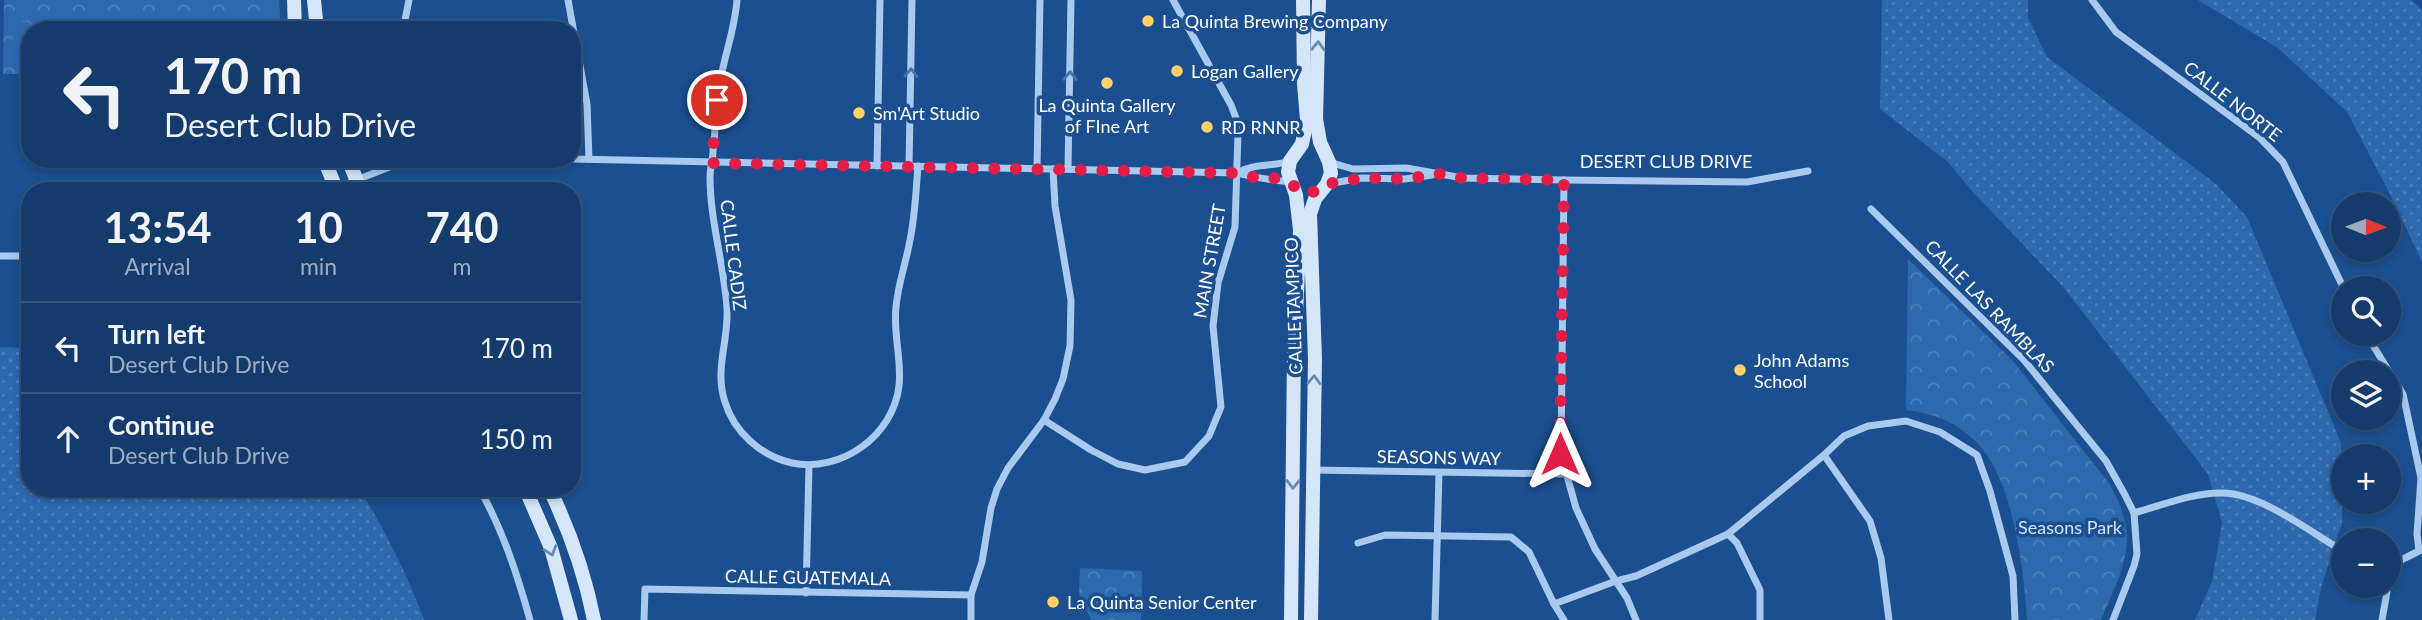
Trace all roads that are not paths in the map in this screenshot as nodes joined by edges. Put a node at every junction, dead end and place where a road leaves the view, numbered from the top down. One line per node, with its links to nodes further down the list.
1 (294, 0): 14 (street)
2 (314, 0): 15 (street)
3 (409, 0): 16 (street)
4 (568, 0): 17 (street)
5 (737, 0): 23 (street, CALLE CADIZ)
6 (880, 0): 24 (street)
7 (912, 0): 25 (street, one-way to 7)
8 (1040, 0): 27 (street)
9 (1071, 0): 29 (street, one-way to 9)
10 (1172, 0): 31 (street, MAIN STREET)
11 (1303, 0): 21 (street, CALLE TAMPICO)
12 (1319, 0): 22 (street, CALLE TAMPICO, one-way to 12)
13 (2092, 0): 40 (street, CALLE NORTE)
14 (295, 21)
15 (316, 21)
16 (405, 21)
17 (572, 21)
18 (581, 71): 20 (street)
19 (581, 159): 20 (street, DESERT CLUB DRIVE)
20 (589, 159): 23 (street, DESERT CLUB DRIVE)
21 (1292, 159): 22 (street, DESERT CLUB DRIVE); 31 (street, DESERT CLUB DRIVE); 35 (street, CALLE TAMPICO)
22 (1327, 160): 32 (street, DESERT CLUB DRIVE); 36 (street, CALLE TAMPICO)
23 (712, 163): 24 (street, DESERT CLUB DRIVE); 45 (street, CALLE CADIZ)
24 (877, 166): 25 (street, DESERT CLUB DRIVE)
25 (914, 166): 27 (street, DESERT CLUB DRIVE); 45 (street)
26 (384, 168): 34 (street)
27 (1037, 169): 28 (street, DESERT CLUB DRIVE)
28 (1053, 169): 29 (street, DESERT CLUB DRIVE); 43 (street)
29 (1069, 169): 31 (street, DESERT CLUB DRIVE)
30 (1808, 171): 33 (street, DESERT CLUB DRIVE)
31 (1237, 173): 35 (street, DESERT CLUB DRIVE); 43 (street, MAIN STREET)
32 (1440, 174): 33 (street, DESERT CLUB DRIVE); 36 (street, DESERT CLUB DRIVE)
33 (1564, 180): 48 (street)
34 (363, 182)
35 (1291, 184): 36 (street, DESERT CLUB DRIVE); 42 (street, CALLE TAMPICO)
36 (1325, 186): 46 (street, CALLE TAMPICO, one-way to 36)
37 (1871, 209): 52 (street, CALLE LAS RAMBLAS)
38 (0, 256): 39 (street)
39 (21, 256)
40 (2338, 276)
41 (2373, 346): 57 (street)
42 (1294, 355): 46 (street); 69 (street, CALLE TAMPICO, one-way to 69)
43 (1044, 420): 61 (street)
44 (1824, 455): 53 (street); 75 (street); 76 (street)
45 (809, 466): 60 (street)
46 (1312, 470): 47 (street, SEASONS WAY); 70 (street, CALLE TAMPICO)
47 (1439, 473): 48 (street, SEASONS WAY); 54 (street)
48 (1565, 474): 59 (street)
49 (484, 497): 64 (street)
50 (529, 497): 65 (street, one-way to 65)
51 (554, 497): 66 (street)
52 (2134, 513): 56 (street); 77 (street, CALLE LAS RAMBLAS)
53 (1728, 534): 59 (street); 74 (street)
54 (1438, 536): 55 (street); 63 (street); 71 (street)
55 (1358, 543)
56 (2331, 544)
57 (2421, 551): 58 (street)
58 (2401, 558)
59 (1616, 581): 63 (street); 73 (street)
60 (806, 593): 61 (street, CALLE GUATEMALA); 67 (street, CALLE GUATEMALA)
61 (971, 595): 68 (street)
62 (2386, 598): 78 (street)
63 (1554, 604): 72 (street)
64 (530, 620)
65 (571, 620)
66 (594, 620)
67 (644, 620)
68 (971, 620)
69 (1291, 620)
70 (1311, 620)
71 (1435, 620)
72 (1564, 620)
73 (1636, 620)
74 (1760, 620)
75 (1889, 620)
76 (2015, 620)
77 (2112, 620)
78 (2382, 620)

